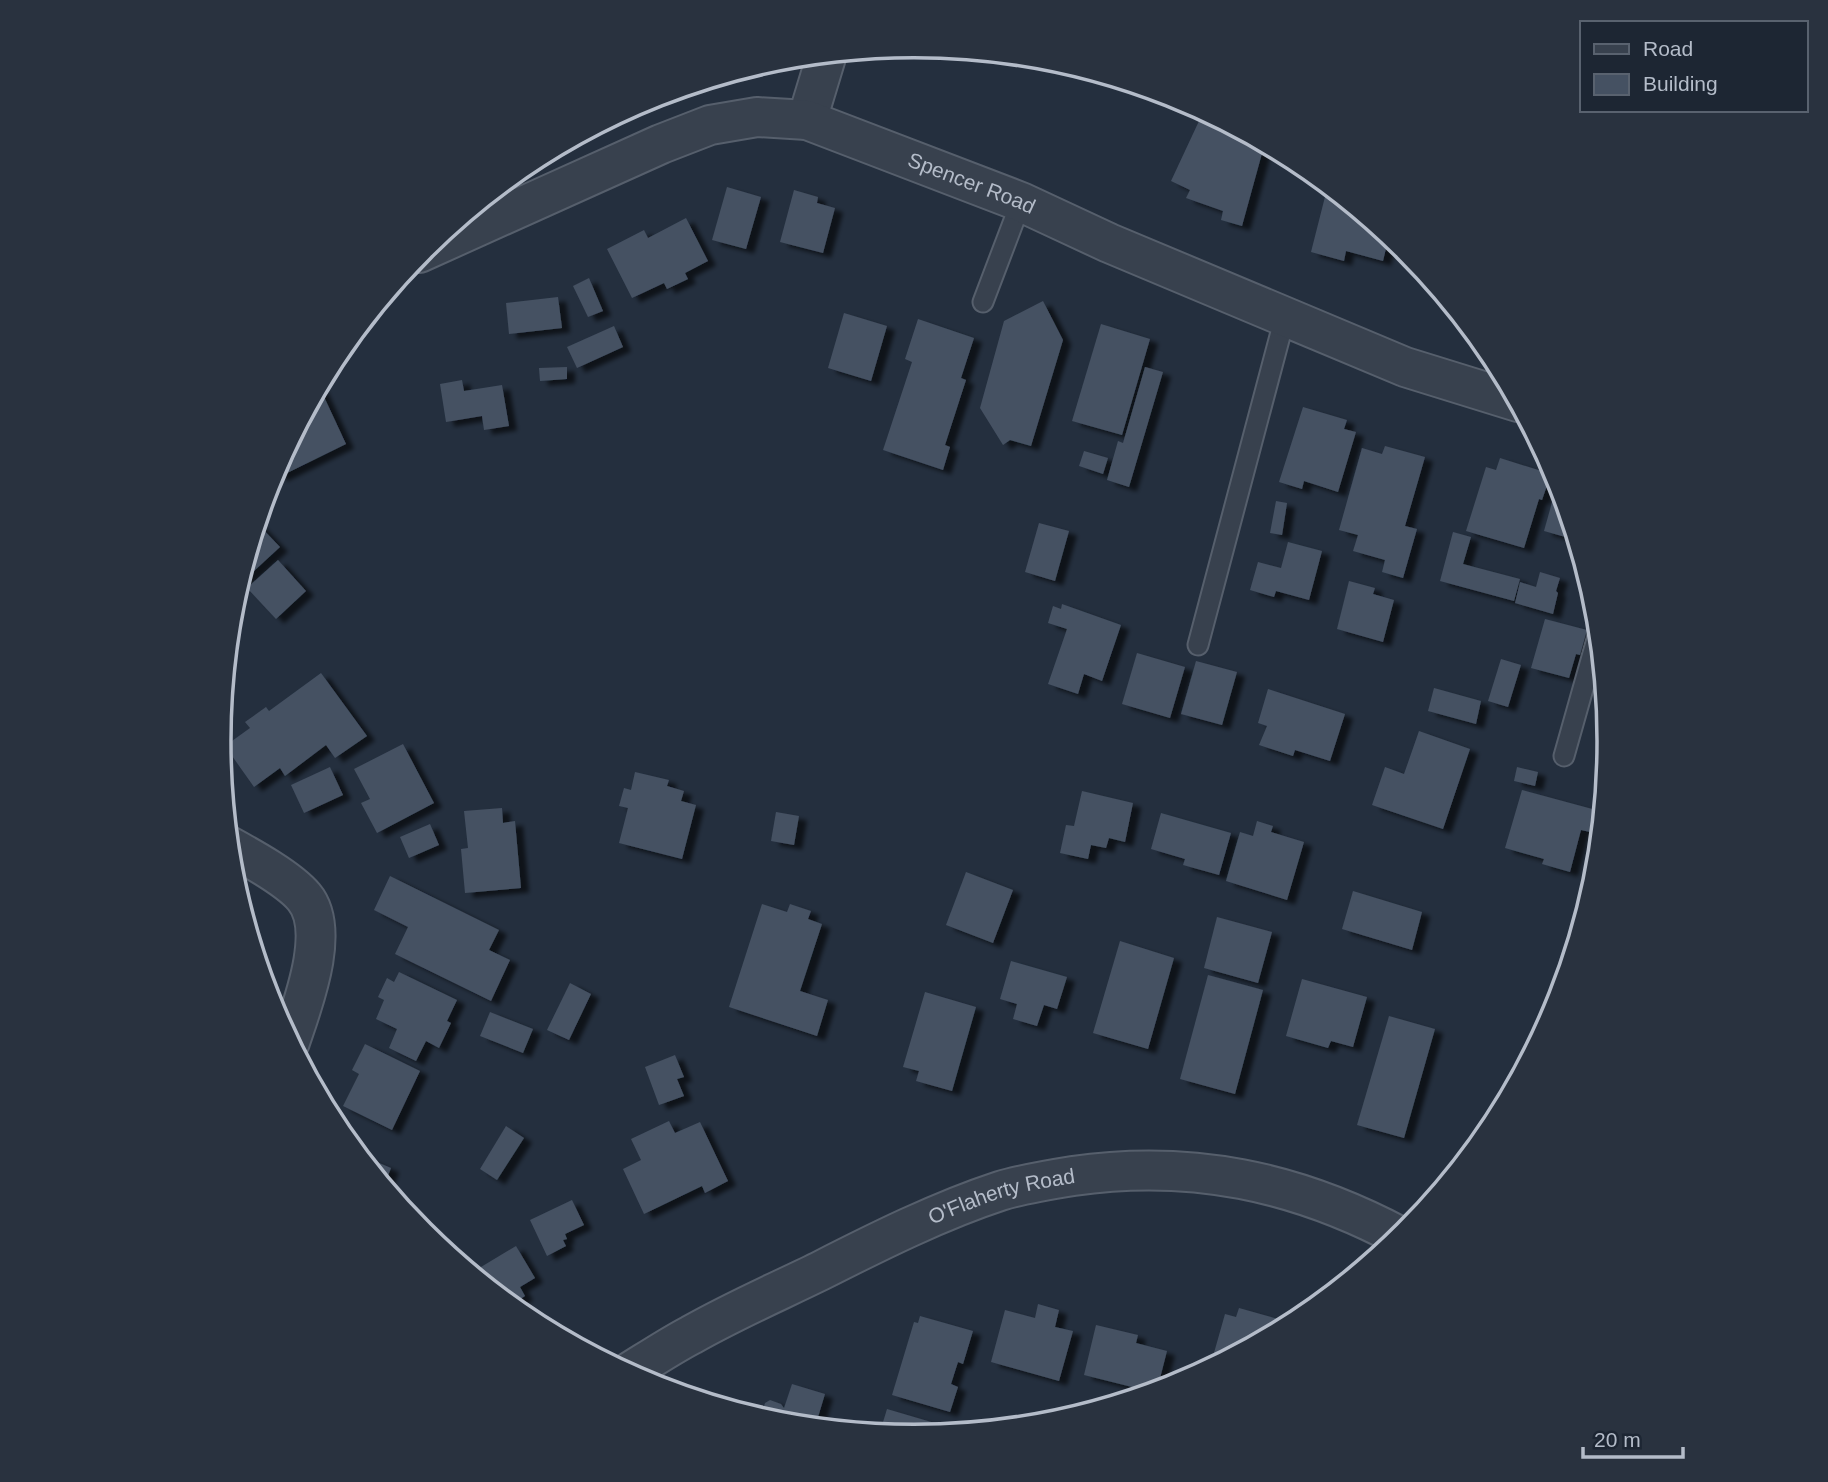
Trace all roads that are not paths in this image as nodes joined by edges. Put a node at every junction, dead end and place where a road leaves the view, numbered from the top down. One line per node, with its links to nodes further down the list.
1 (824, 64): 2 (street)
2 (807, 120): 3 (street, Spencer Road); 4 (street, Spencer Road)
3 (1021, 202): 5 (lane); 6 (street, Spencer Road)
4 (452, 238)
5 (982, 302)
6 (1285, 317): 7 (street, Spencer Road); 8 (lane)
7 (1505, 398)
8 (1198, 645)
9 (1592, 658): 10 (lane)
10 (1564, 756)
11 (241, 853): 12 (street)
12 (294, 1028)
13 (1389, 1231): 14 (street, O'Flaherty Road)
14 (639, 1366)

